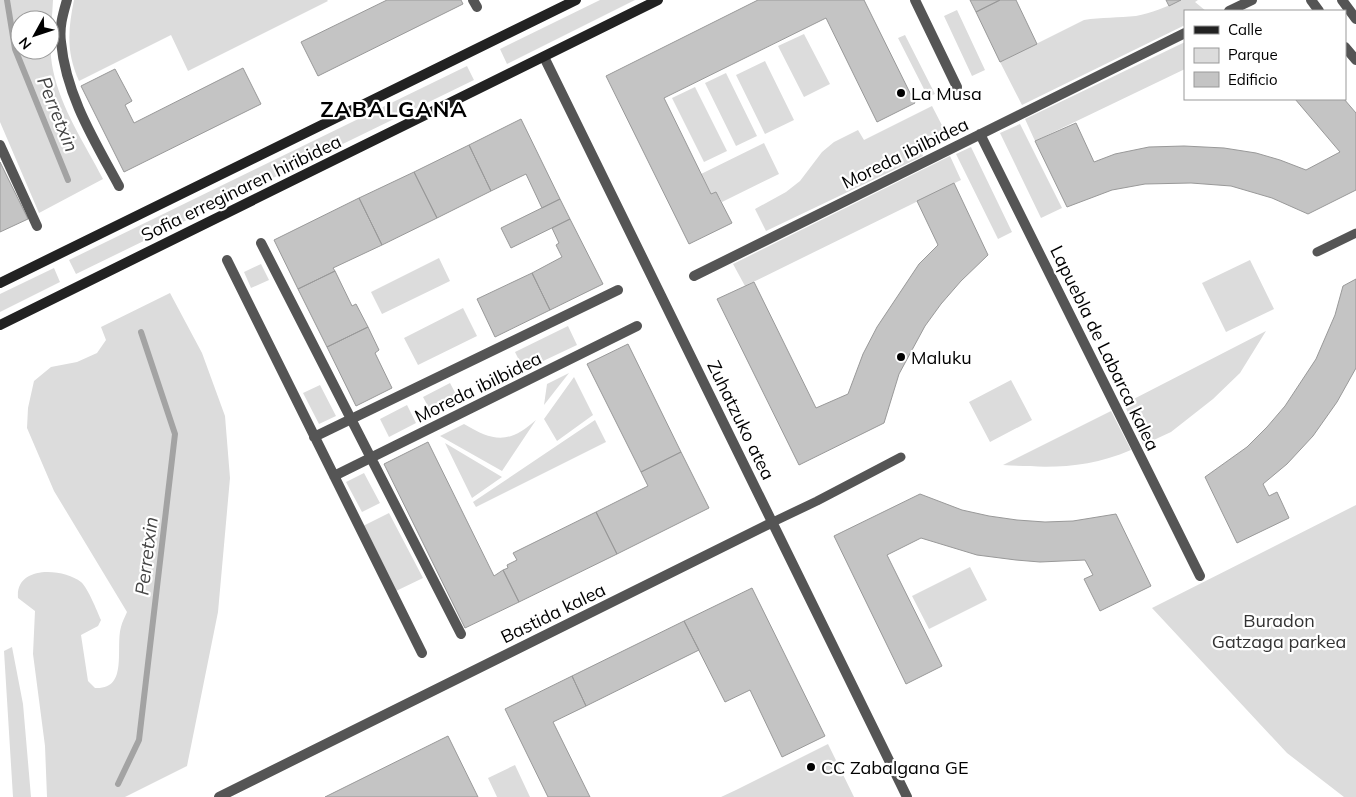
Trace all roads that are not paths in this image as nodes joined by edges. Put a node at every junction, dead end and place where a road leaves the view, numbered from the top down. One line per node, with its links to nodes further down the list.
1 (67, 0): 16 (street)
2 (576, 0): 23 (main road, Sofia erreginaren hiribidea)
3 (658, 0): 11 (main road, Sofia erreginaren hiribidea)
4 (915, 0): 13 (street)
5 (1252, 0): 7 (street)
6 (1342, 0): 8 (street)
7 (1231, 10)
8 (1356, 19)
9 (1184, 33): 14 (street, Moreda ibilbidea)
10 (1346, 48): 12 (street)
11 (544, 57): 25 (main road, Sofia erreginaren hiribidea); 32 (street, Zuhatzuko atea)
12 (1356, 60)
13 (957, 87)
14 (980, 134): 22 (street, Moreda ibilbidea); 33 (street, Lapuebla de Labarca kalea)
15 (0, 144): 17 (street)
16 (119, 186)
17 (38, 226)
18 (1356, 233): 20 (lane)
19 (261, 243): 27 (street)
20 (1316, 252)
21 (227, 260): 28 (street)
22 (694, 276)
23 (0, 283)
24 (618, 290): 27 (street, Moreda ibilbidea)
25 (0, 325)
26 (636, 326): 30 (street, Moreda ibilbidea)
27 (351, 419): 28 (street, Moreda ibilbidea); 30 (street)
28 (314, 436): 31 (street)
29 (901, 456): 32 (lane, Bastida kalea)
30 (371, 458): 31 (street, Moreda ibilbidea); 34 (street)
31 (334, 476): 35 (street)
32 (773, 522): 36 (street, Bastida kalea); 37 (street, Zuhatzuko atea)
33 (1200, 576)
34 (461, 634)
35 (422, 653)
36 (219, 797)
37 (907, 797)

